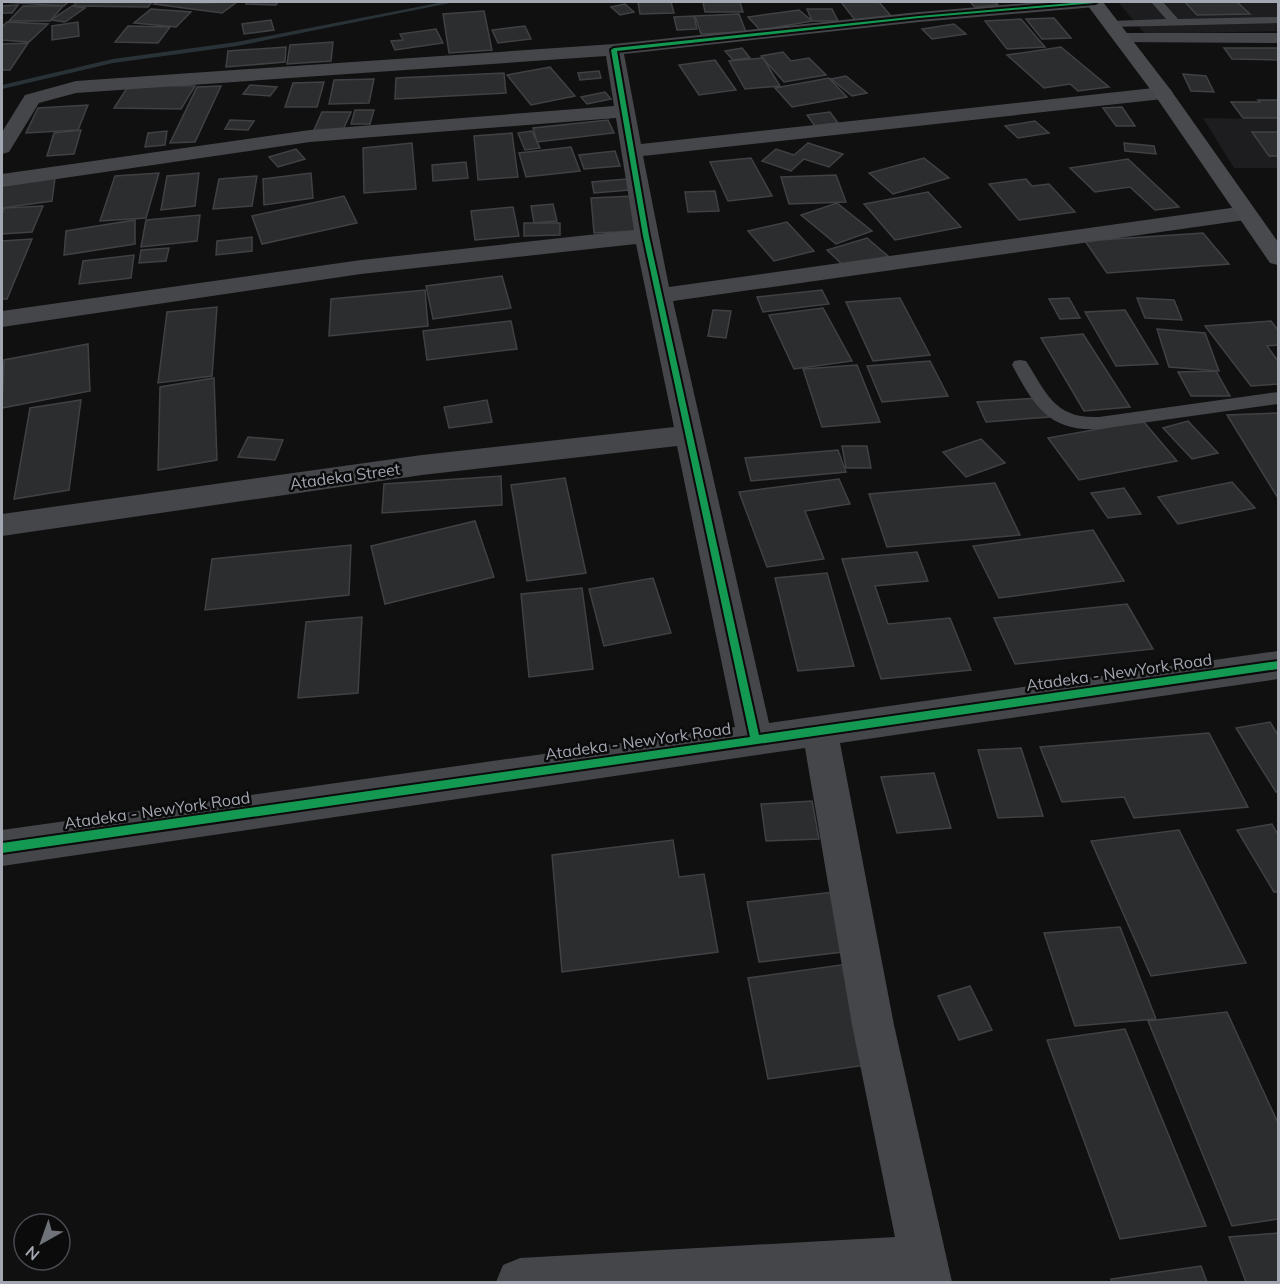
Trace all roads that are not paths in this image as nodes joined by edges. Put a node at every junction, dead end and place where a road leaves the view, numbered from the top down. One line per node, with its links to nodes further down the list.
1 (1094, 2): 5 (main road); 7 (street)
2 (1157, 2): 4 (lane)
3 (1278, 20): 4 (lane)
4 (1175, 22): 5 (lane)
5 (1117, 31): 6 (street); 8 (main road)
6 (1278, 38)
7 (614, 50): 9 (street); 10 (street)
8 (1163, 93): 11 (street); 13 (main road)
9 (625, 111): 11 (street); 12 (street)
10 (2, 148)
11 (633, 150): 14 (street)
12 (2, 180)
13 (1245, 213): 15 (main road); 16 (street)
14 (646, 236): 16 (street); 17 (street)
15 (1278, 258)
16 (659, 296): 20 (street)
17 (2, 319)
18 (1020, 365): 19 (lane)
19 (1278, 398)
20 (690, 435): 21 (street, Atadeka Street); 24 (street)
21 (2, 525)
22 (1278, 665): 23 (street, Atadeka - NewYork Road)
23 (820, 730): 24 (street, Atadeka - NewYork Road); 26 (street)
24 (755, 739): 25 (street, Atadeka - NewYork Road)
25 (2, 848)
26 (925, 1271): 27 (street)
27 (519, 1282)

